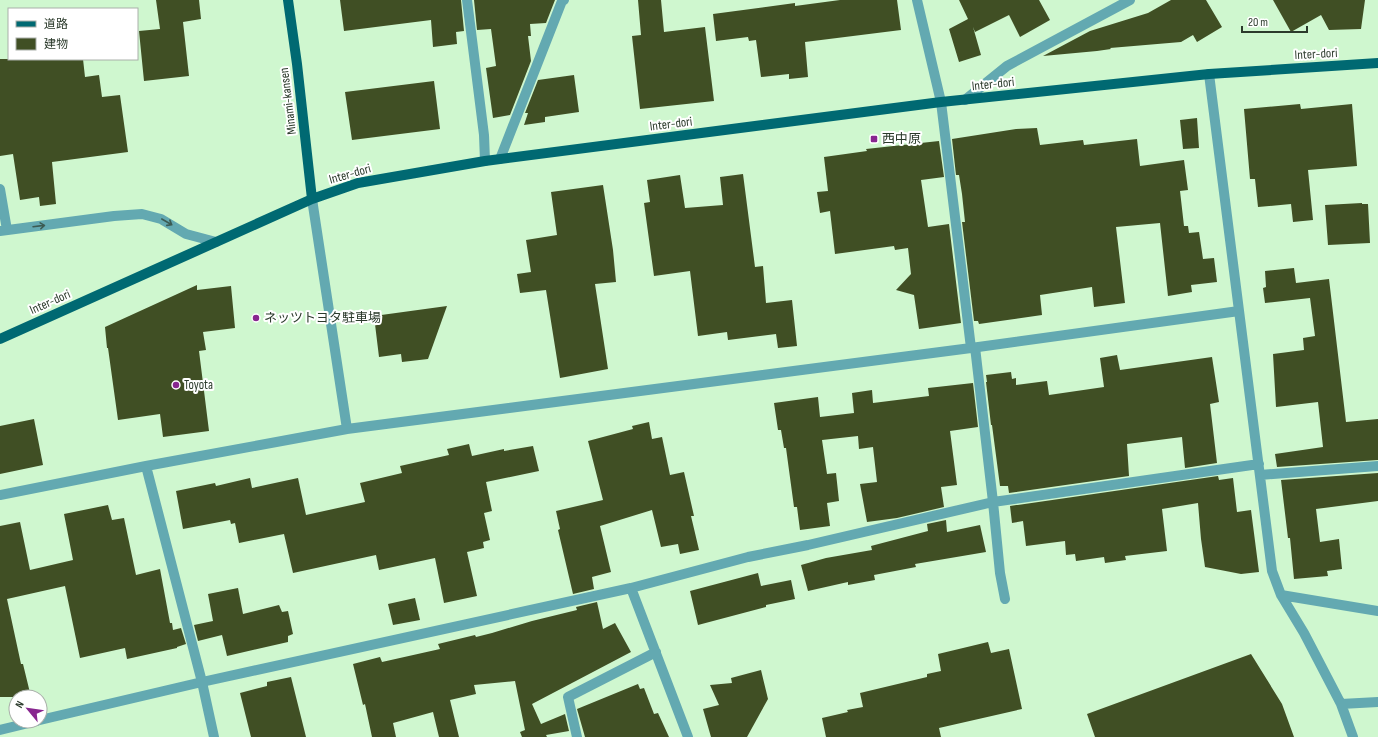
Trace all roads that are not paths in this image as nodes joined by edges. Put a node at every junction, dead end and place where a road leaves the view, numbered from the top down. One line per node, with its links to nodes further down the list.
1 (288, 0): 13 (main road, Minami-kansen)
2 (467, 0): 11 (street)
3 (564, 0): 10 (street)
4 (917, 0): 9 (street)
5 (1130, 0): 8 (street)
6 (1378, 63): 7 (main road, Inter-dori)
7 (1209, 74): 8 (main road, Inter-dori); 16 (street)
8 (965, 100): 9 (main road, Inter-dori)
9 (941, 102): 10 (main road, Inter-dori); 18 (street)
10 (500, 159): 11 (main road, Inter-dori)
11 (485, 161): 13 (main road, Inter-dori)
12 (0, 189): 14 (street)
13 (312, 199): 15 (main road, Inter-dori); 19 (street)
14 (3, 230): 15 (street, one-way to 15)
15 (216, 242): 17 (main road, Inter-dori)
16 (1239, 311): 18 (street); 20 (street)
17 (0, 339)
18 (973, 348): 19 (street); 25 (street)
19 (347, 429): 21 (street)
20 (1259, 464): 23 (street); 25 (street)
21 (146, 466): 24 (street); 31 (street)
22 (1378, 466): 23 (street)
23 (1260, 475): 27 (street)
24 (0, 495)
25 (992, 502): 26 (street); 28 (street)
26 (631, 588): 30 (street); 31 (street)
27 (1281, 595): 29 (street); 33 (street)
28 (1005, 599)
29 (1378, 611)
30 (656, 652): 36 (street); 37 (street)
31 (202, 682): 34 (street); 35 (street)
32 (1378, 702): 33 (street)
33 (1341, 704): 38 (street)
34 (48, 719)
35 (214, 737)
36 (577, 737)
37 (688, 737)
38 (1353, 737)

